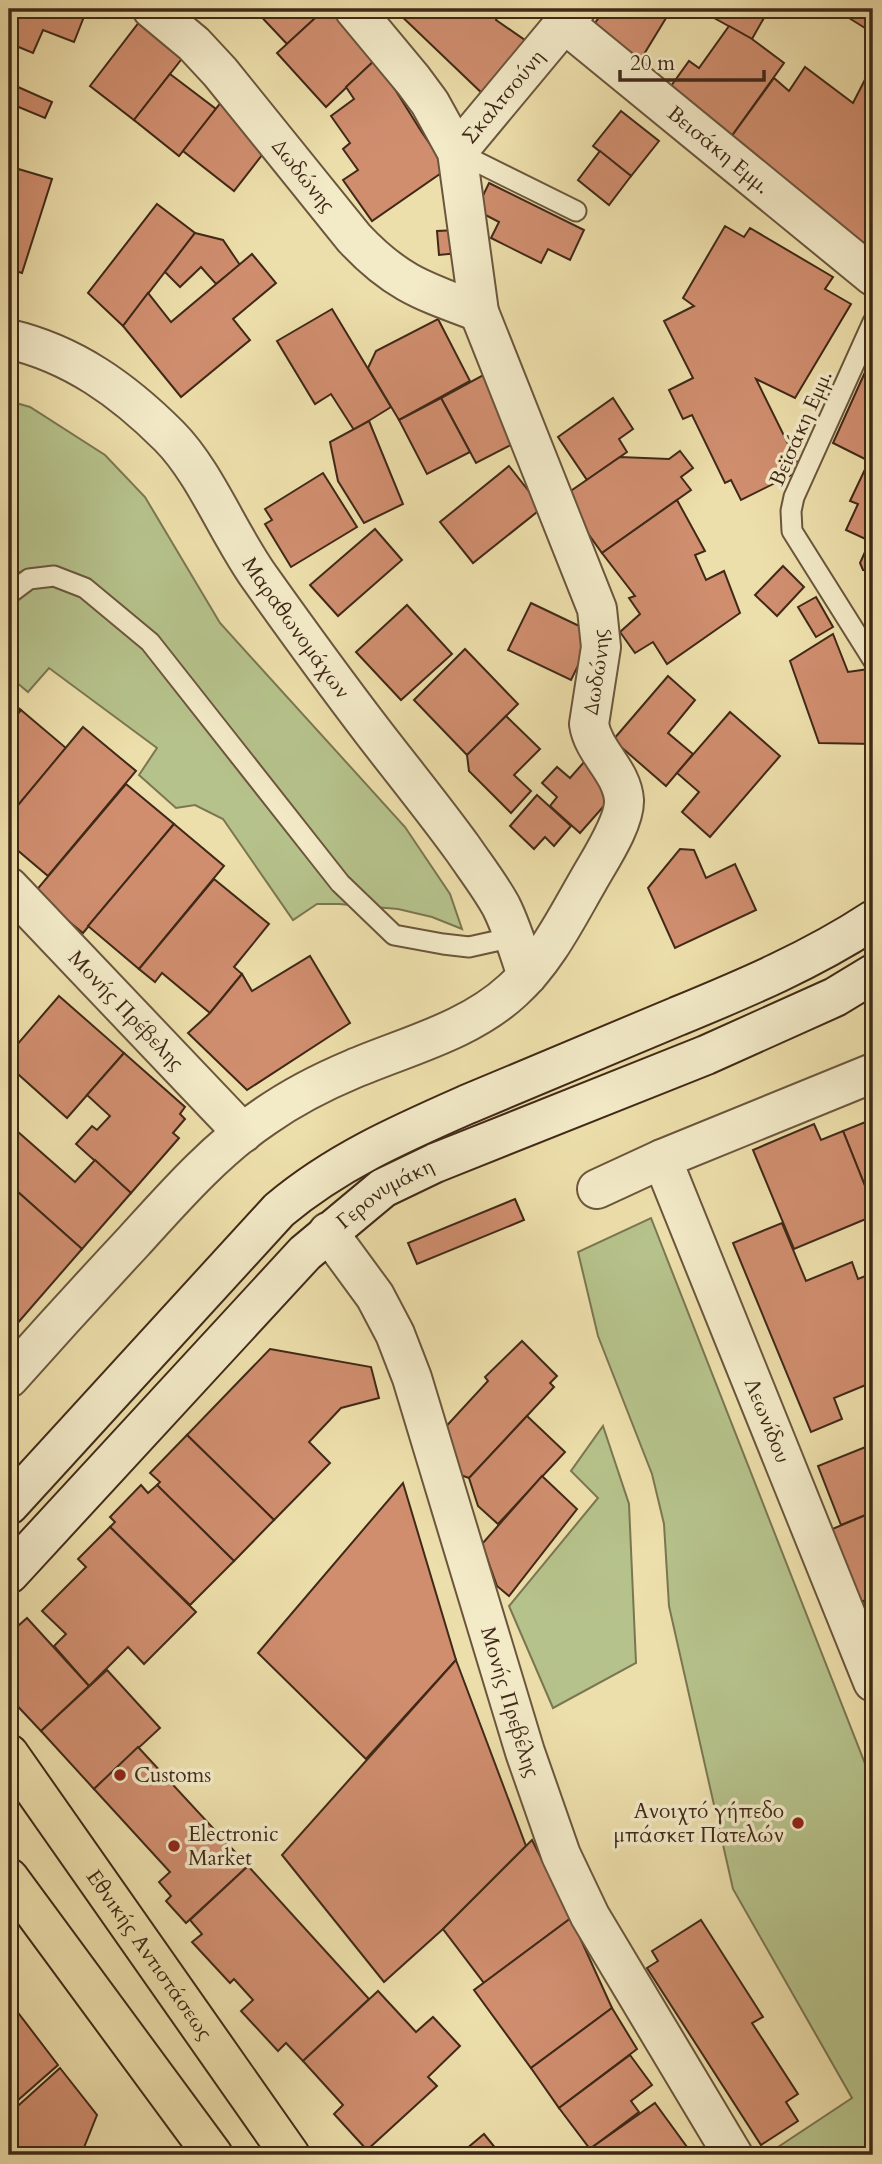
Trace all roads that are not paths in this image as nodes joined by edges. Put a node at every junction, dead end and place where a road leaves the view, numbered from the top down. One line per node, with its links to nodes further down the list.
1 (152, 9): 7 (street, Δωδώνης)
2 (354, 9): 4 (street)
3 (570, 16): 4 (street, Σκαλτσούνη); 6 (street, Βεισάκη Εμμ.)
4 (457, 152): 5 (lane); 7 (street, Δωδώνης)
5 (576, 211)
6 (873, 276)
7 (479, 312): 16 (street, Δωδώνης)
8 (873, 321): 11 (lane, Βεϊσάκη Εμμ.)
9 (9, 339): 14 (street, Μαραθωνομάχων)
10 (9, 594): 14 (lane)
11 (873, 660)
12 (9, 887): 18 (street, Μονής Πρέβελης)
13 (873, 920): 23 (street, Γερονυμάκη)
14 (514, 937): 16 (street, Μαραθωνομάχων)
15 (873, 974): 21 (street, Γερονυμάκη)
16 (527, 976): 18 (street, Δωδώνης)
17 (873, 1073): 19 (street)
18 (243, 1133): 22 (street, Δωδώνης)
19 (662, 1159): 20 (street); 25 (street, Λεωνίδου)
20 (597, 1189)
21 (328, 1232): 24 (street, Γερονυμάκη); 30 (street, Μονής Πρεβέλης)
22 (9, 1378)
23 (9, 1505)
24 (9, 1574)
25 (873, 1682)
26 (9, 1754): 29 (main road, Εθνικής Αντιστάσεως)
27 (9, 1878): 28 (main road)
28 (213, 2155)
29 (290, 2155)
30 (733, 2155)

